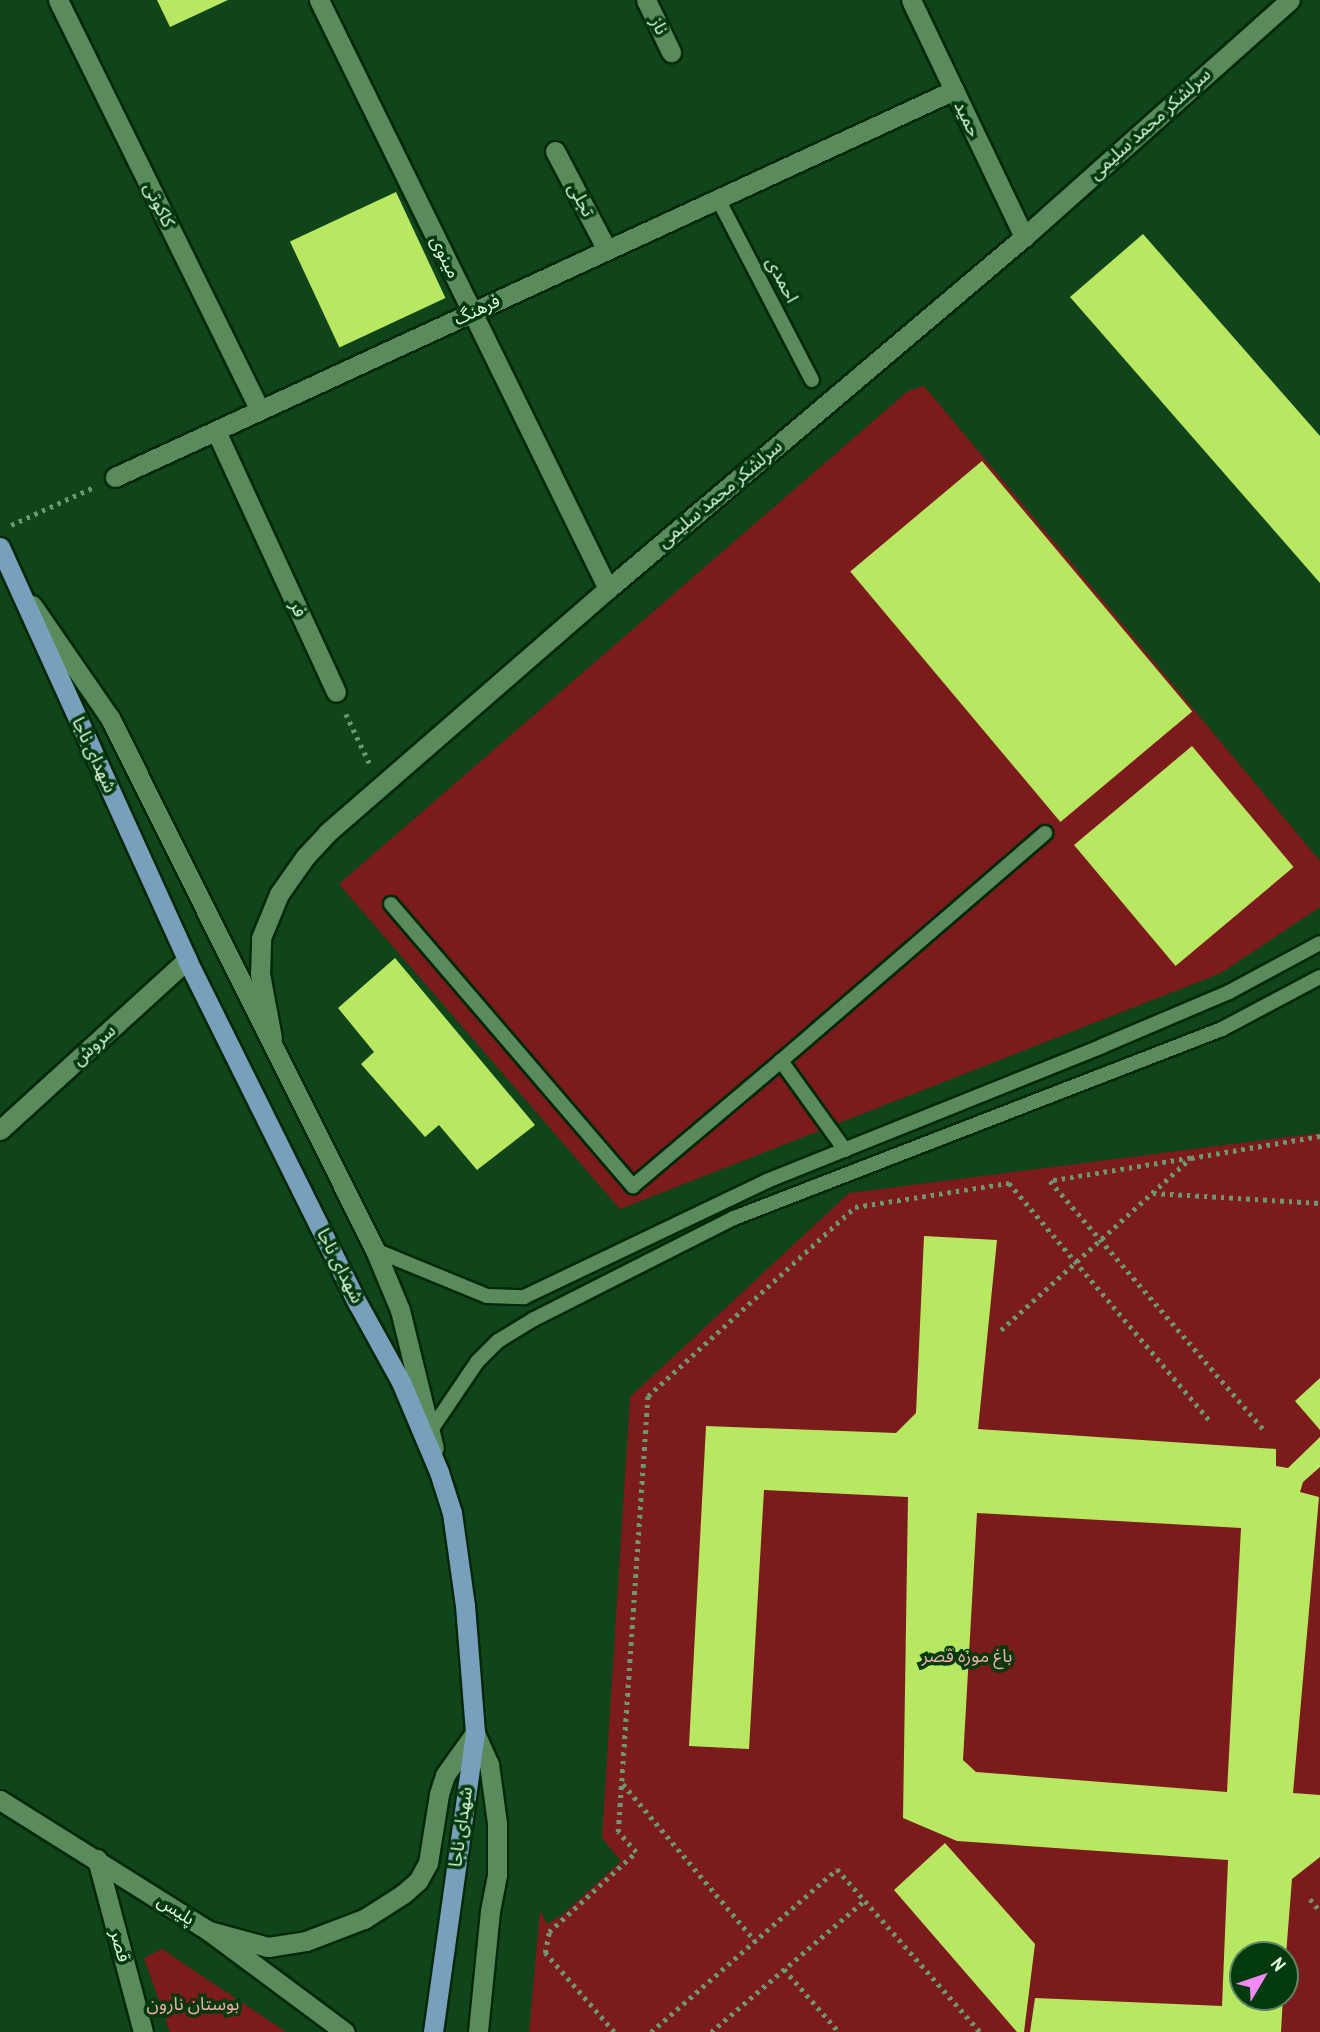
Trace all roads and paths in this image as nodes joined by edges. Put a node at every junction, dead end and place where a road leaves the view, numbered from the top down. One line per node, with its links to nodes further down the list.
1 (58, 0): 14 (street, کاکوتی)
2 (319, 0): 12 (street, مینوی)
3 (646, 0): 6 (street, ناز)
4 (911, 0): 7 (street, حمید)
5 (1289, 1): 10 (street, سرلشکر محمد سلیمی)
6 (671, 52)
7 (954, 90): 9 (street, فرهنگ); 10 (street, حمید)
8 (555, 151): 11 (street, تجلی)
9 (718, 198): 11 (street, فرهنگ); 13 (lane, احمدی)
10 (1024, 237): 20 (street, سرلشکر محمد سلیمی)
11 (607, 250): 12 (street, فرهنگ)
12 (472, 312): 14 (street, فرهنگ); 20 (street, مینوی)
13 (812, 380)
14 (260, 410): 15 (street, فرهنگ)
15 (216, 430): 16 (street, فرهنگ); 21 (street, فر)
16 (115, 477): 17 (path)
17 (0, 530)
18 (0, 547): 19 (main road, شهدای ناجا)
19 (13, 578): 26 (main road, شهدای ناجا); 28 (street)
20 (608, 589): 22 (street, سرلشکر محمد سلیمی)
21 (336, 692): 22 (path)
22 (380, 786): 28 (street, سرلشکر محمد سلیمی)
23 (1045, 834): 29 (lane)
24 (391, 904): 29 (lane)
25 (1320, 943): 32 (lane)
26 (187, 960): 30 (street, سروش); 43 (main road, شهدای ناجا)
27 (1320, 977): 42 (lane)
28 (274, 1046): 37 (street)
29 (781, 1061): 32 (lane)
30 (0, 1130)
31 (1320, 1136): 33 (path)
32 (845, 1150): 37 (lane)
33 (1191, 1158): 34 (path); 36 (path)
34 (1152, 1194): 35 (path); 36 (path)
35 (1320, 1203)
36 (1100, 1240): 38 (path); 41 (path)
37 (375, 1250): 42 (street)
38 (1077, 1262): 39 (path); 40 (path); 45 (path)
39 (1001, 1330)
40 (1212, 1423)
41 (1263, 1429)
42 (431, 1430): 43 (street)
43 (439, 1472): 44 (main road, شهدای ناجا)
44 (475, 1733): 51 (street); 56 (main road, شهدای ناجا); 57 (street)
45 (622, 1783): 52 (path); 58 (path)
46 (0, 1800): 47 (street, پلیس)
47 (97, 1859): 51 (street, پلیس); 54 (street, قصر)
48 (1310, 1899): 50 (path)
49 (865, 1900): 52 (path); 53 (path); 62 (path)
50 (1320, 1911)
51 (209, 1931): 55 (street, پلیس)
52 (755, 1941): 59 (path)
53 (785, 1969): 60 (path); 61 (path)
54 (143, 2032)
55 (345, 2032)
56 (433, 2032)
57 (478, 2032)
58 (614, 2032)
59 (651, 2032)
60 (711, 2032)
61 (839, 2032)
62 (980, 2032)

